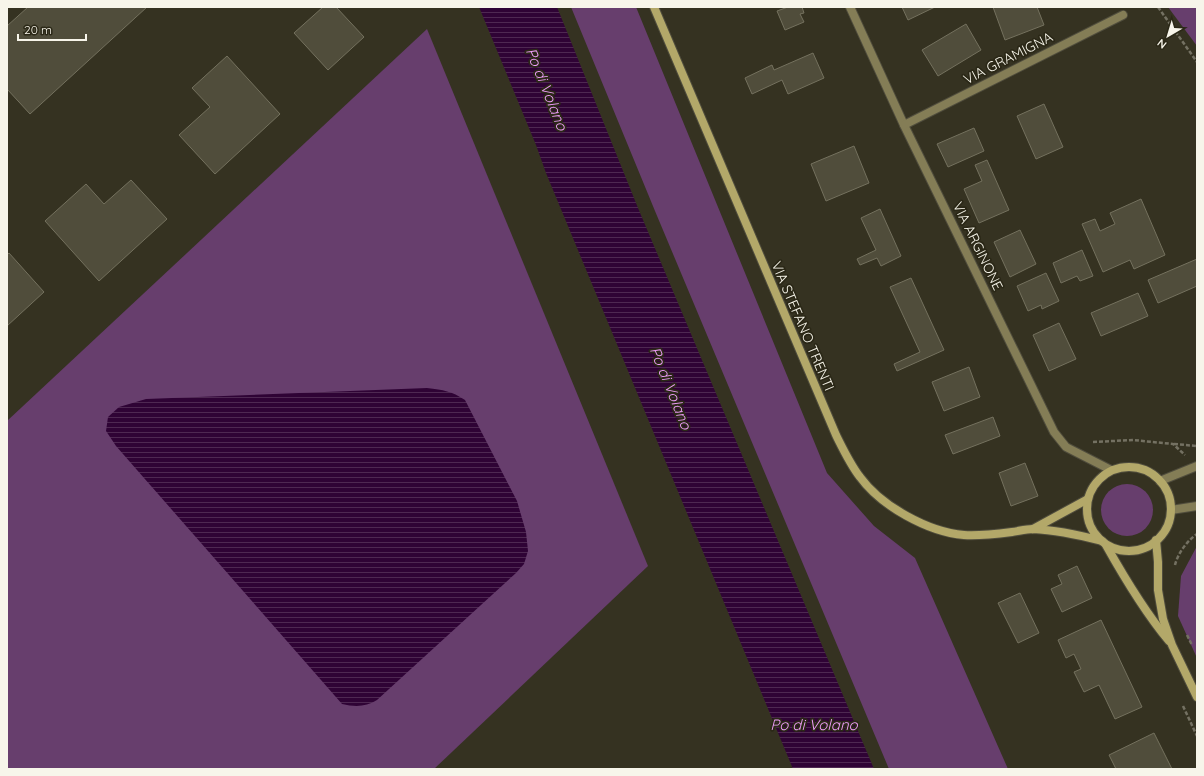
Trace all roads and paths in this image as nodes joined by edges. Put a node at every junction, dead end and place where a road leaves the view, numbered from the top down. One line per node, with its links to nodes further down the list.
1 (654, 7): 16 (main road, VIA STEFANO TRENTI)
2 (850, 7): 6 (street, VIA ARGINONE)
3 (1158, 7): 5 (path)
4 (1123, 15): 6 (street, VIA GRAMIGNA)
5 (1197, 62)
6 (904, 125): 11 (street, VIA ARGINONE)
7 (1088, 442): 8 (path)
8 (1172, 444): 9 (path); 10 (path)
9 (1197, 446)
10 (1193, 468): 12 (street)
11 (1111, 470): 12 (main road, VIA STEFANO TRENTI); 13 (main road, VIA STEFANO TRENTI)
12 (1160, 481): 15 (main road, VIA STEFANO TRENTI)
13 (1088, 499): 16 (main road, VIA STEFANO TRENTI); 19 (main road, VIA STEFANO TRENTI)
14 (1197, 506): 15 (street)
15 (1171, 510): 18 (main road, VIA STEFANO TRENTI)
16 (1032, 529): 19 (main road, VIA STEFANO TRENTI)
17 (1197, 534): 20 (path)
18 (1156, 540): 19 (main road, VIA STEFANO TRENTI); 22 (main road)
19 (1104, 543): 22 (main road)
20 (1175, 566)
21 (1185, 630): 23 (path)
22 (1172, 645): 24 (main road)
23 (1194, 651)
24 (1197, 698)

